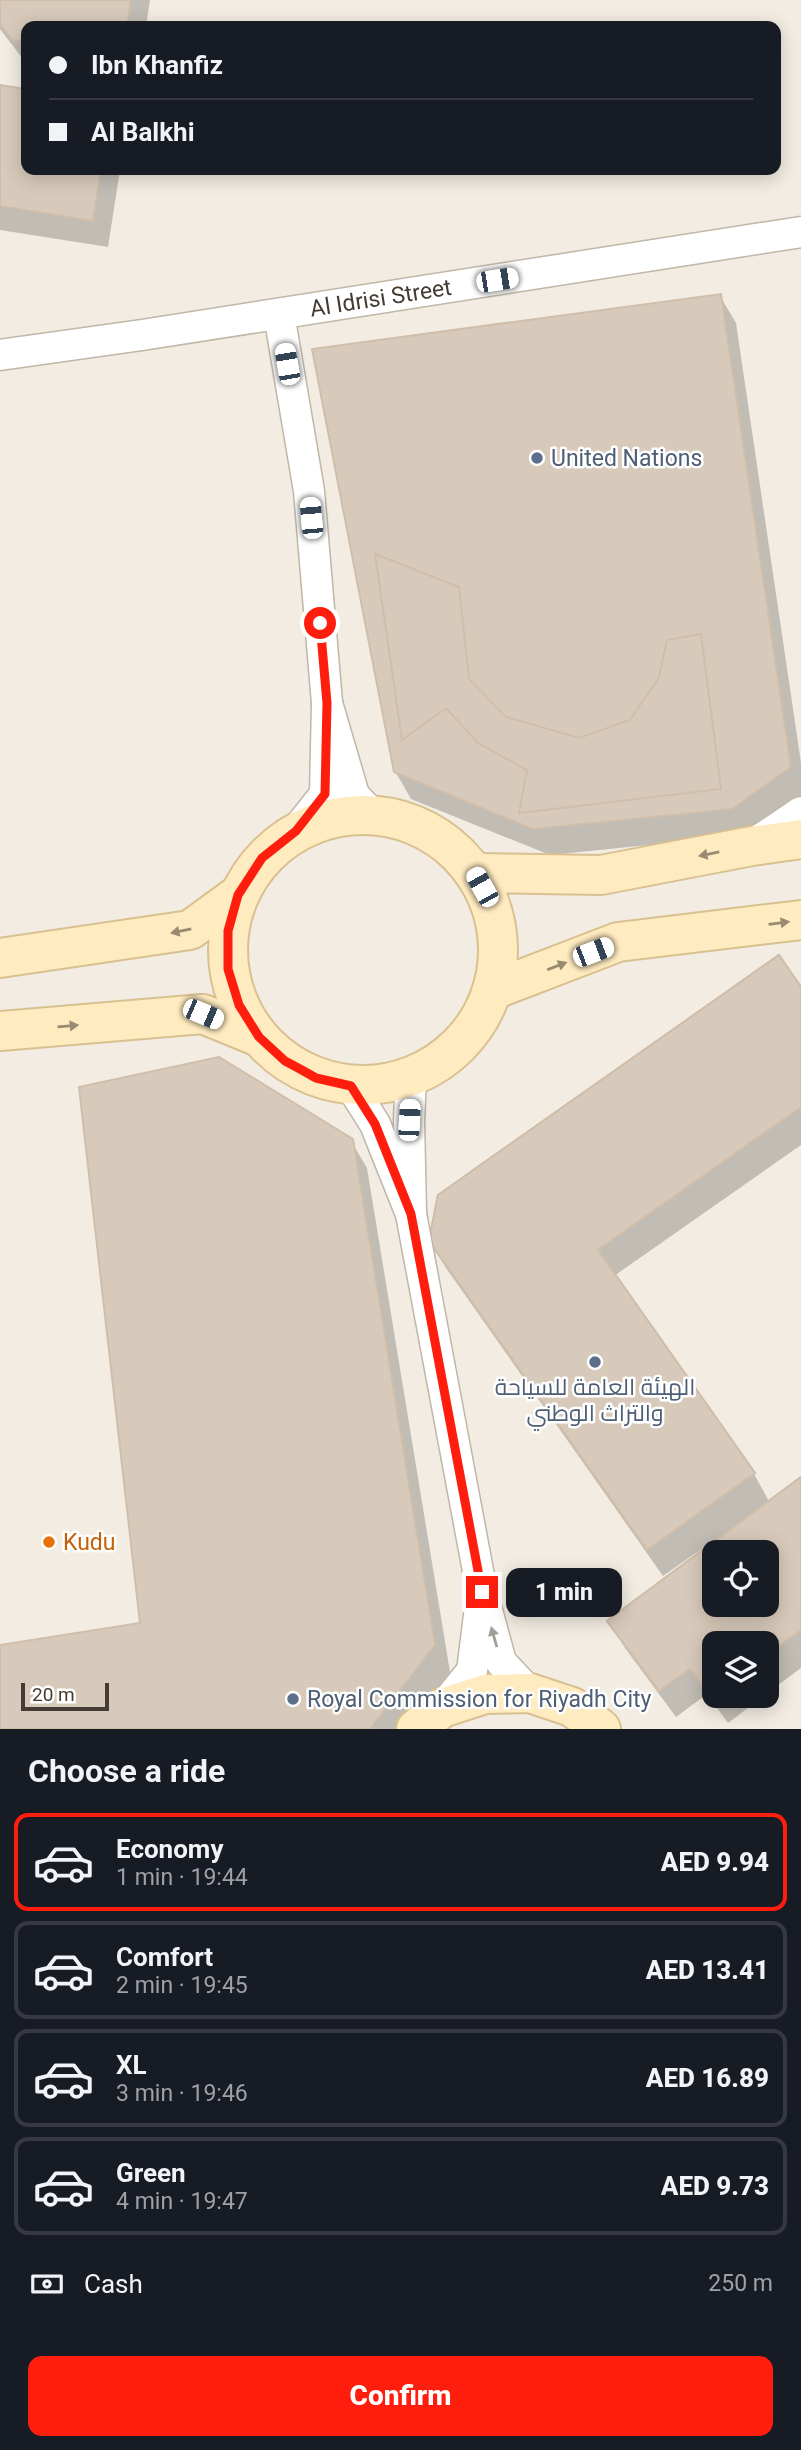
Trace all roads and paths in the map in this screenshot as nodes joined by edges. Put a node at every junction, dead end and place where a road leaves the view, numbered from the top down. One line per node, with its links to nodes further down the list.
1 (801, 232): 2 (street, Al Idrisi Street)
2 (279, 314): 3 (street, Al Idrisi Street); 4 (street)
3 (0, 355)
4 (327, 703): 6 (street); 7 (street)
5 (801, 812): 9 (street)
6 (372, 814): 7 (street); 10 (street)
7 (296, 831): 11 (street)
8 (801, 839): 9 (street)
9 (752, 846): 10 (street, one-way to 10)
10 (474, 873): 14 (street)
11 (238, 895): 13 (street, one-way to 13); 16 (street)
12 (801, 920): 14 (street, one-way to 12)
13 (4, 954)
14 (493, 990): 17 (street)
15 (0, 1031): 16 (street, one-way to 16)
16 (259, 1037): 18 (street)
17 (411, 1078): 18 (street); 19 (street)
18 (351, 1086): 19 (street)
19 (411, 1214): 20 (street)
20 (482, 1592): 21 (street, one-way to 20); 22 (street)
21 (530, 1693): 22 (street); 23 (street)
22 (429, 1719)
23 (601, 1729)

